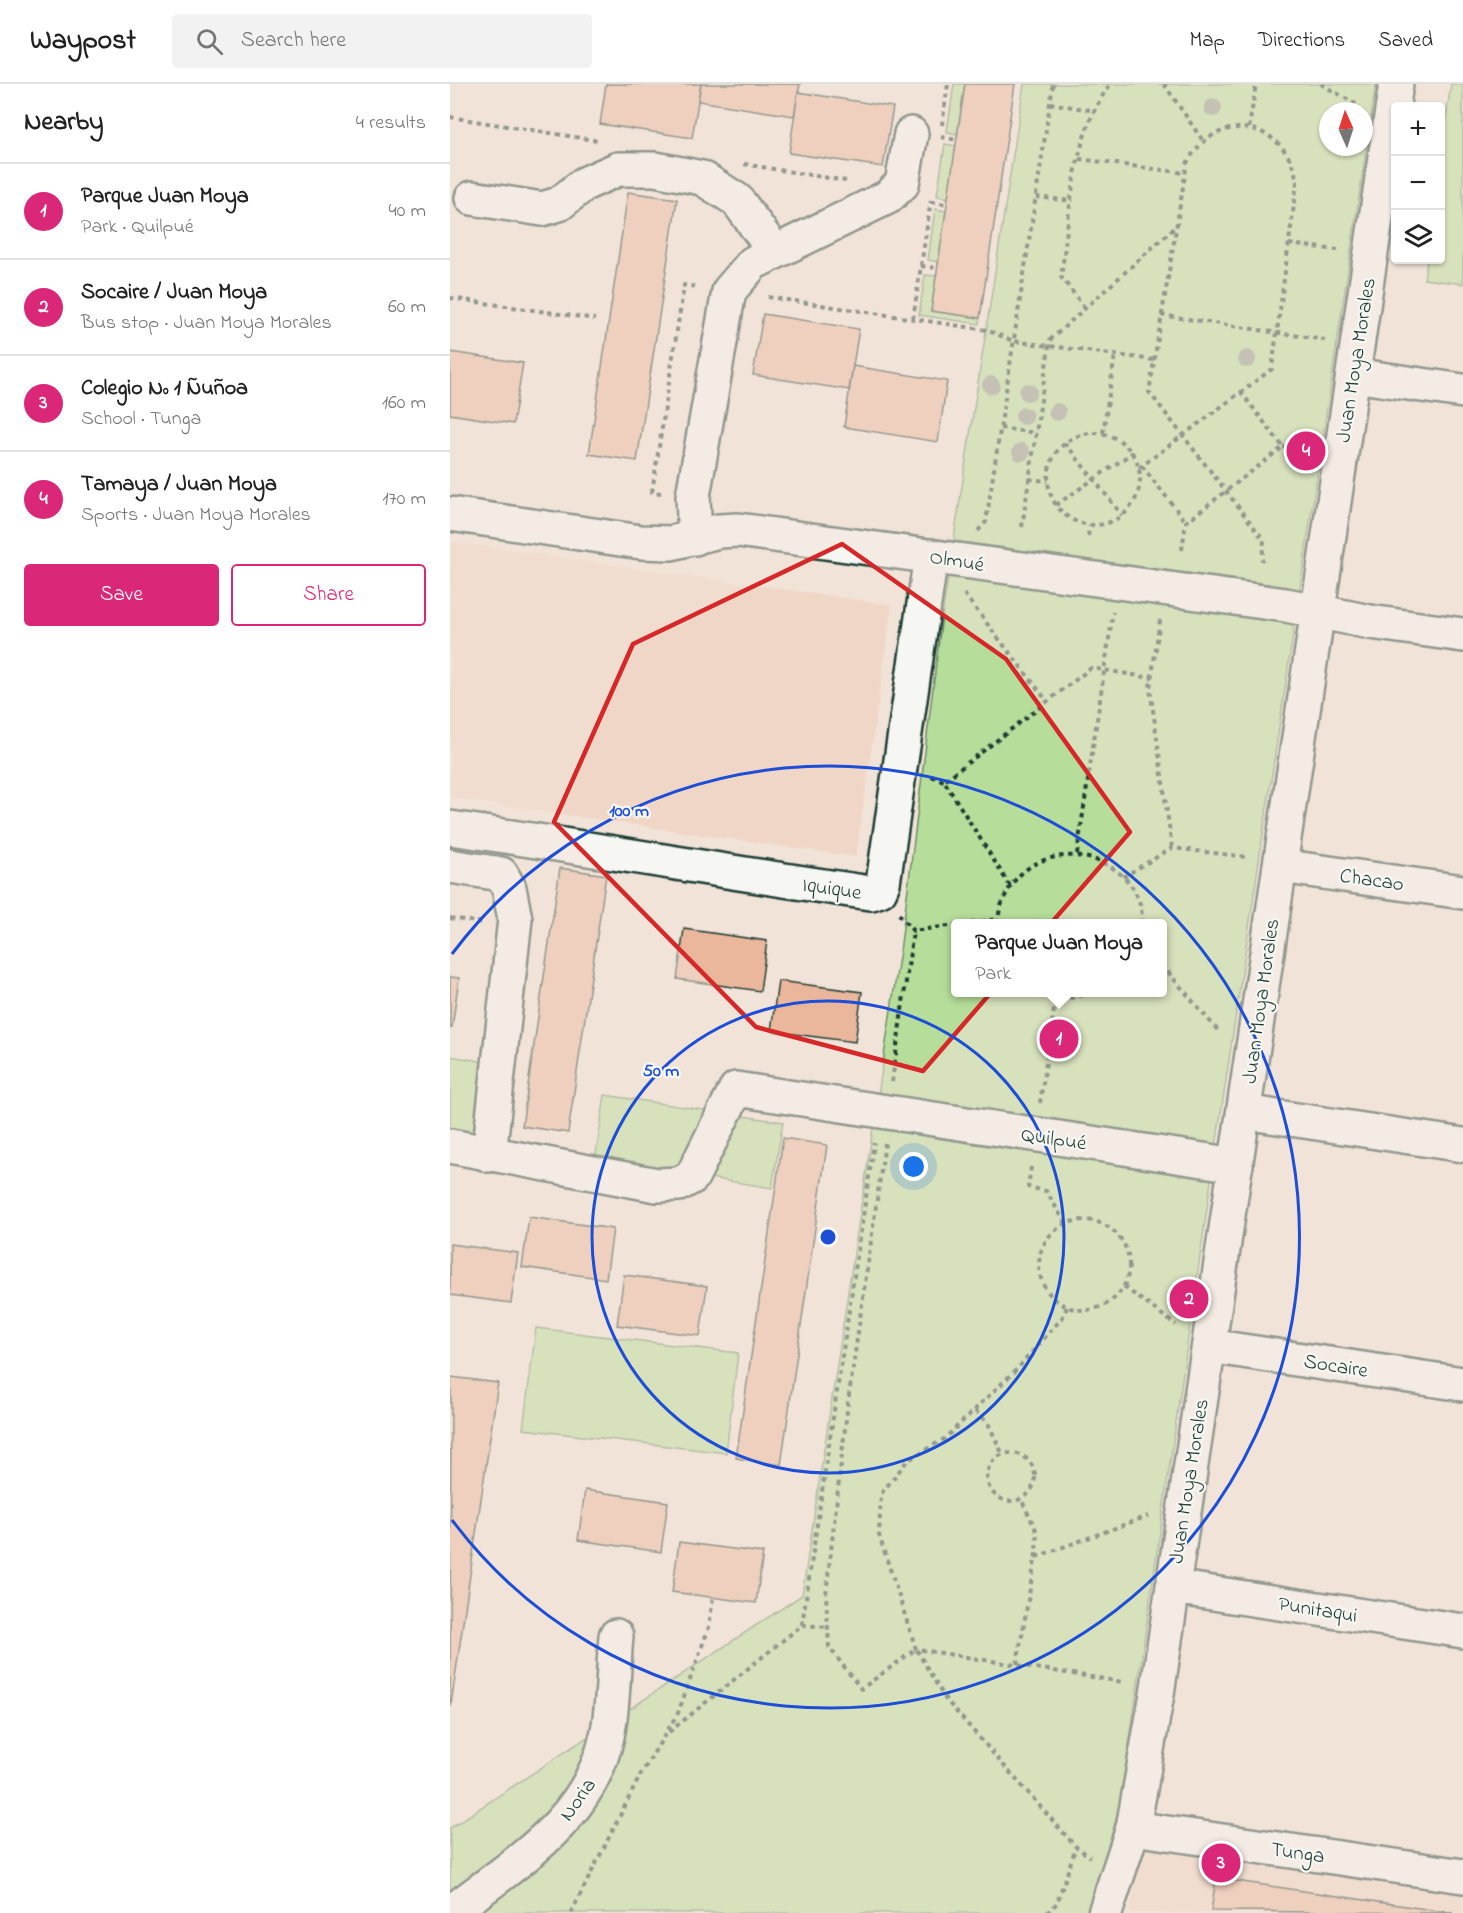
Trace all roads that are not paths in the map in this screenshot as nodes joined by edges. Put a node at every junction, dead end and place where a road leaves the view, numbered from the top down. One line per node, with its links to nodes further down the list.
1 (1396, 84): 5 (street, Juan Moya Morales)
2 (926, 135): 4 (street)
3 (472, 198): 4 (street)
4 (775, 252): 8 (street)
5 (1353, 375): 6 (street); 10 (street, Juan Moya Morales)
6 (1463, 391)
7 (450, 514): 8 (street, Olmué)
8 (694, 538): 9 (street, Olmué)
9 (947, 559): 10 (street, Olmué); 12 (street, Iquique)
10 (1317, 611): 11 (street, Olmué); 14 (street, Juan Moya Morales)
11 (1463, 636)
12 (450, 828)
13 (450, 866): 19 (street)
14 (1281, 866): 15 (street, Chacao); 16 (street, Juan Moya Morales)
15 (1463, 892)
16 (1244, 1112): 17 (street); 20 (street, Juan Moya Morales)
17 (1463, 1145)
18 (450, 1146): 19 (street)
19 (489, 1155): 20 (street, Quilpué)
20 (1236, 1165): 21 (street, Juan Moya Morales)
21 (1209, 1346): 22 (street, Socaire); 23 (street, Juan Moya Morales)
22 (1463, 1384)
23 (1173, 1587): 24 (street, Punitaqui); 26 (street, Juan Moya Morales)
24 (1463, 1631)
25 (616, 1636): 28 (street, Noria)
26 (1133, 1827): 27 (street, Tunga); 29 (street, Juan Moya Morales)
27 (1463, 1876)
28 (450, 1913)
29 (1105, 1913)

